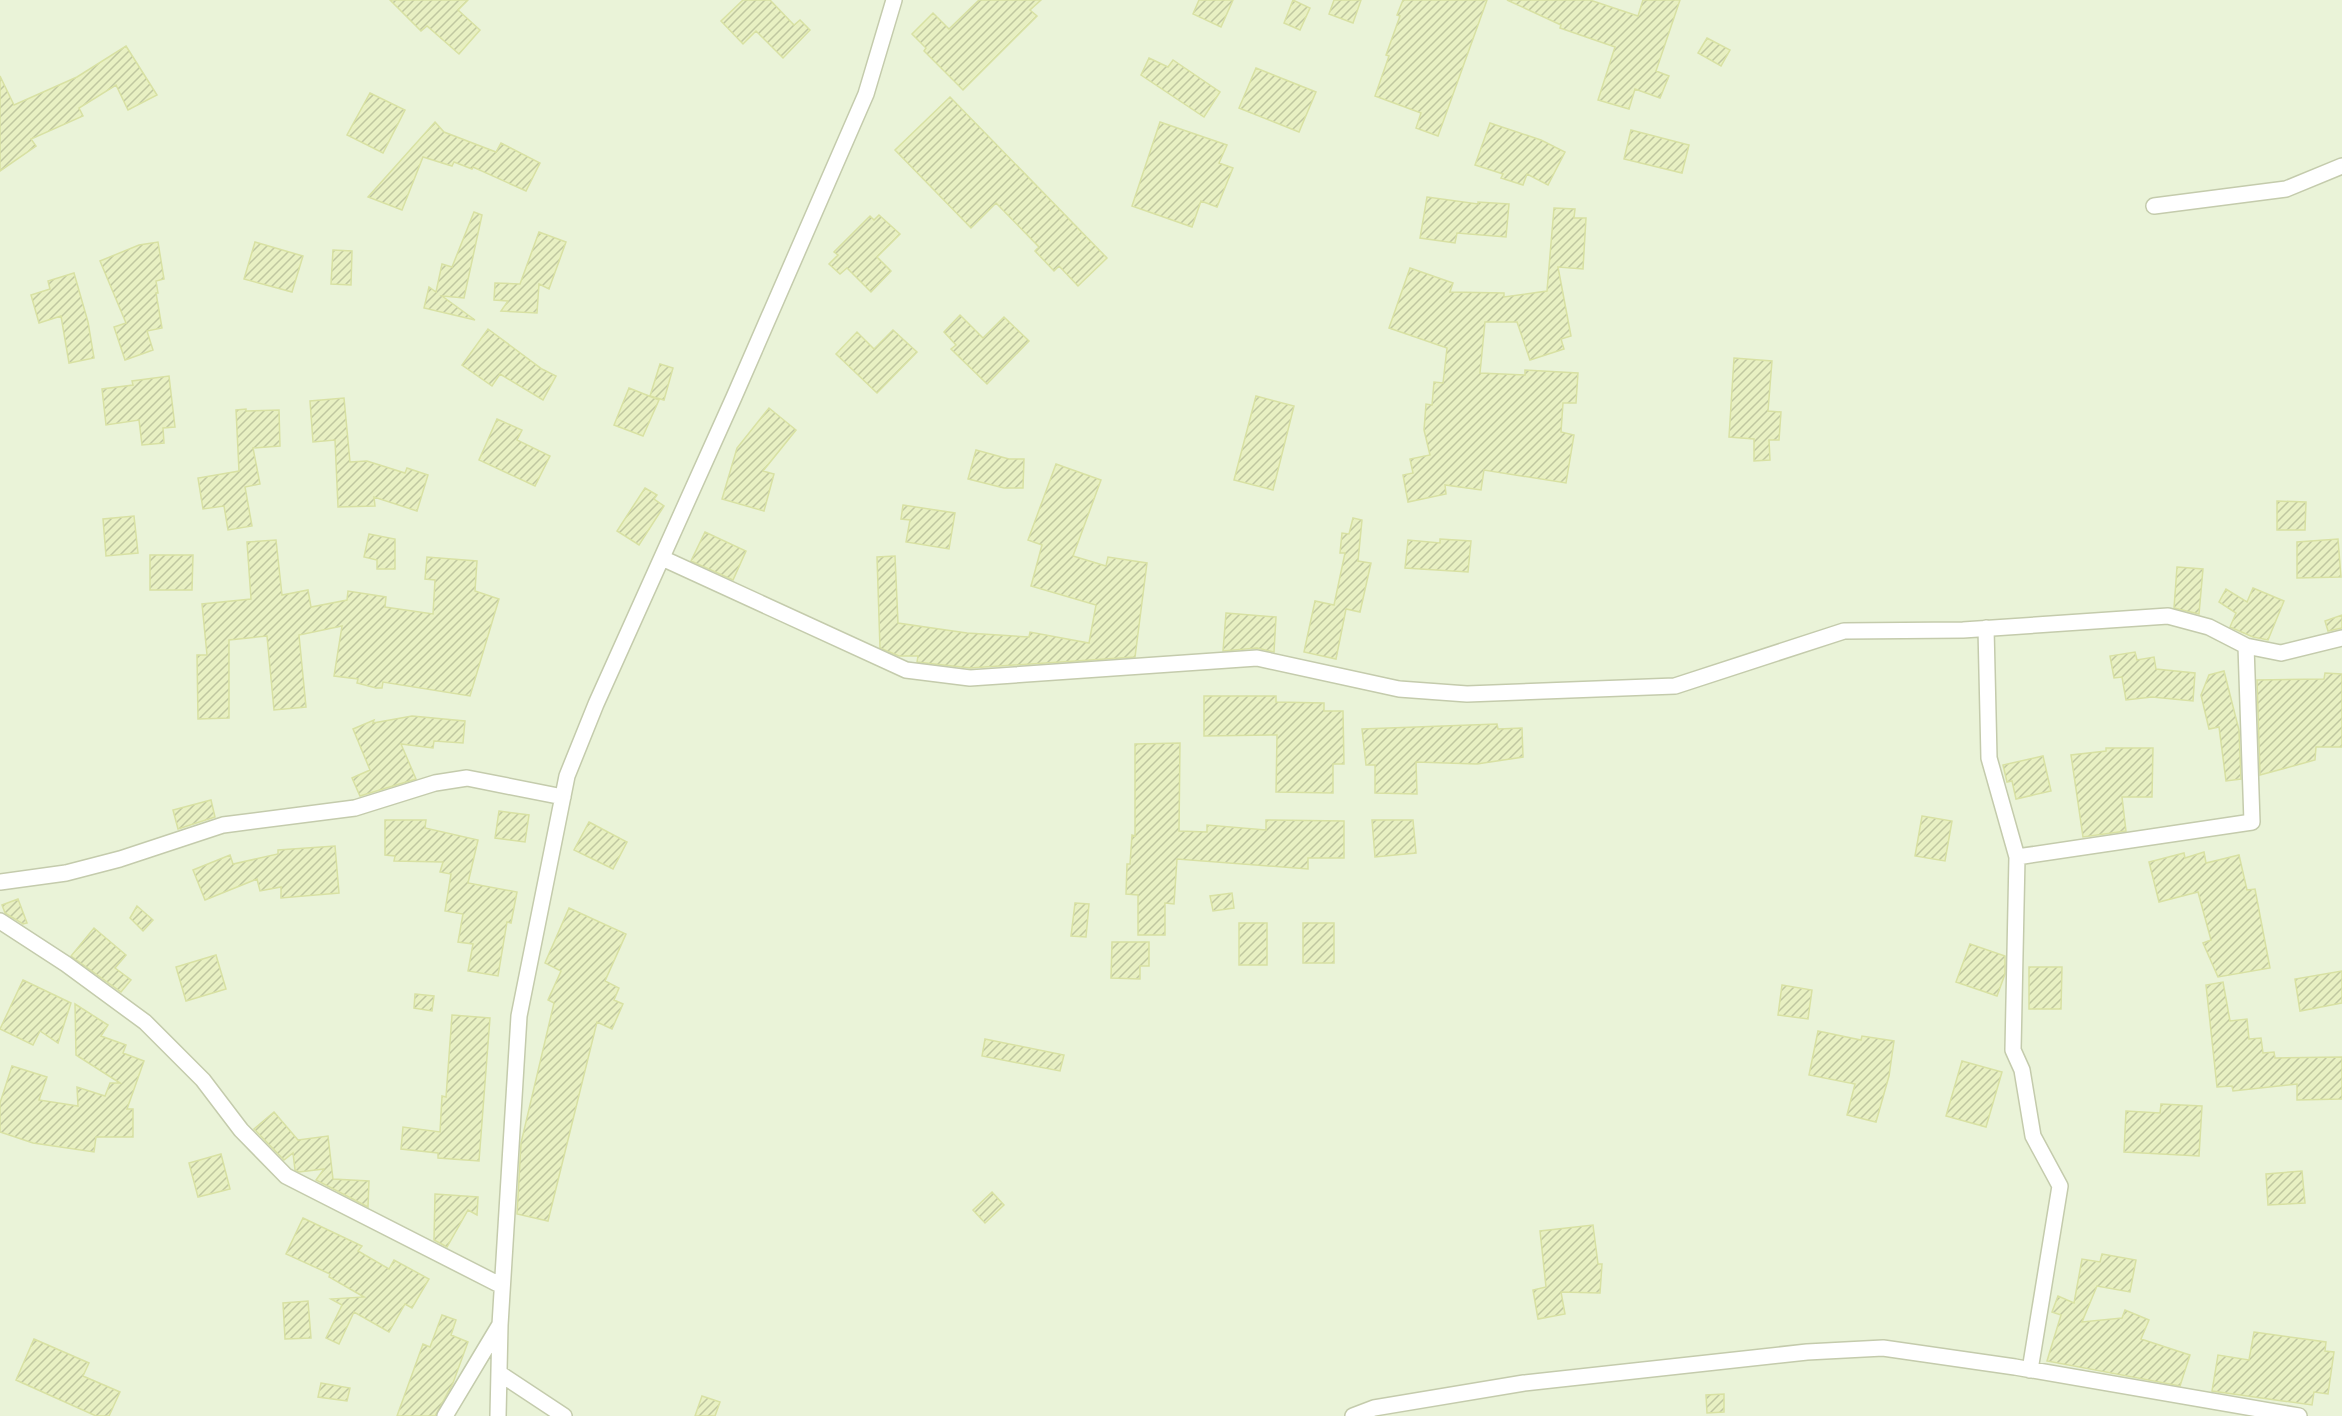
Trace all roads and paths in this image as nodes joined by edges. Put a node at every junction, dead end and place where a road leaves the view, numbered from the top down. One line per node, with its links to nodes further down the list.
1 (894, 0): 4 (street)
2 (2342, 166): 3 (street)
3 (2154, 206)
4 (662, 558): 5 (street); 8 (street)
5 (1986, 628): 7 (street); 9 (street)
6 (2342, 638): 7 (street)
7 (2247, 646): 9 (street)
8 (563, 797): 10 (street); 12 (street)
9 (2017, 857): 14 (street)
10 (0, 882)
11 (0, 921): 12 (street)
12 (502, 1286): 13 (street)
13 (500, 1326): 15 (street); 16 (street)
14 (2030, 1370): 19 (street); 20 (street)
15 (499, 1373): 17 (street); 18 (street)
16 (445, 1416)
17 (498, 1416)
18 (564, 1416)
19 (1353, 1416)
20 (2299, 1416)

